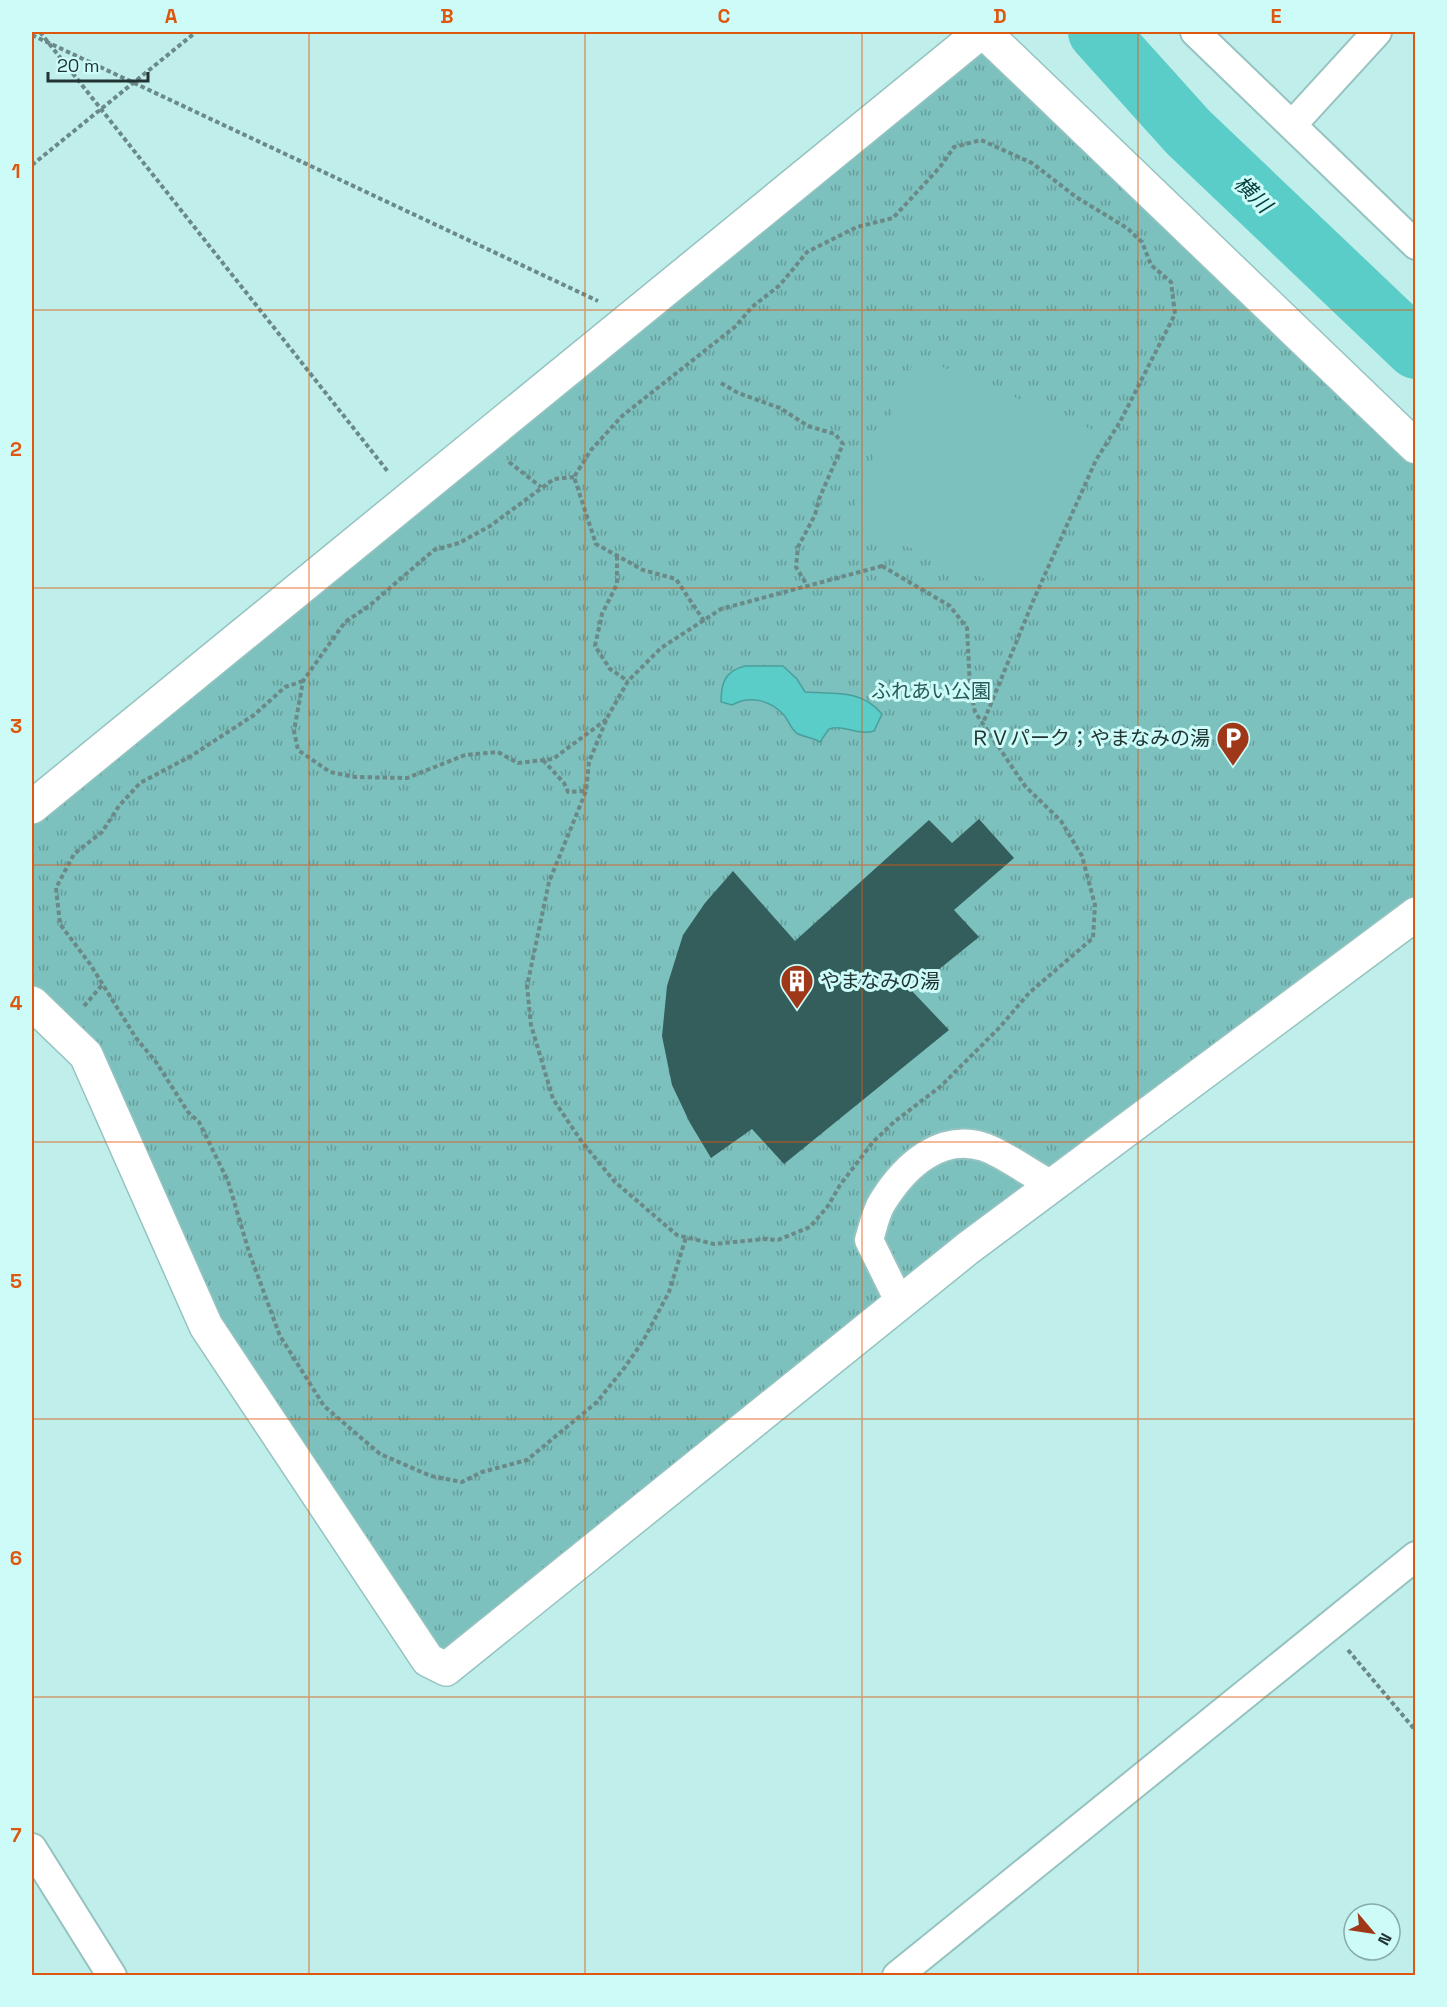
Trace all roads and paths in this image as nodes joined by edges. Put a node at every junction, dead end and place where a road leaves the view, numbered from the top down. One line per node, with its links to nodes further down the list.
1 (40, 32): 7 (path)
2 (196, 32): 8 (path)
3 (982, 32): 13 (street); 16 (street)
4 (1196, 32): 10 (street)
5 (1377, 32): 10 (street)
6 (32, 35): 7 (path)
7 (49, 42): 8 (path); 9 (path)
8 (135, 82): 9 (path); 13 (path)
9 (102, 110): 11 (path); 19 (path)
10 (1292, 125): 12 (street)
11 (32, 165)
12 (1416, 245)
13 (632, 317): 15 (street)
14 (721, 383): 21 (path)
15 (484, 438): 18 (path); 19 (street)
16 (1416, 447)
17 (574, 477): 18 (path); 20 (path); 26 (path)
18 (542, 487): 23 (path)
19 (409, 499): 29 (street)
20 (617, 556): 22 (path); 24 (path)
21 (808, 587): 22 (path); 26 (path)
22 (704, 621): 24 (path)
23 (303, 681): 27 (path); 31 (path)
24 (628, 681): 25 (path)
25 (607, 718): 27 (path); 28 (path)
26 (983, 724): 35 (path)
27 (543, 760): 28 (path)
28 (586, 791): 35 (path)
29 (32, 807)
30 (1416, 914): 34 (street)
31 (103, 984): 33 (path); 35 (path)
32 (32, 1003): 36 (street)
33 (82, 1010)
34 (1052, 1185): 36 (street); 36 (street)
35 (686, 1237)
36 (900, 1303)
37 (1416, 1556): 38 (street)
38 (1328, 1627): 39 (path); 42 (street)
39 (1416, 1731)
40 (32, 1848): 41 (street)
41 (112, 1976)
42 (897, 1976)

